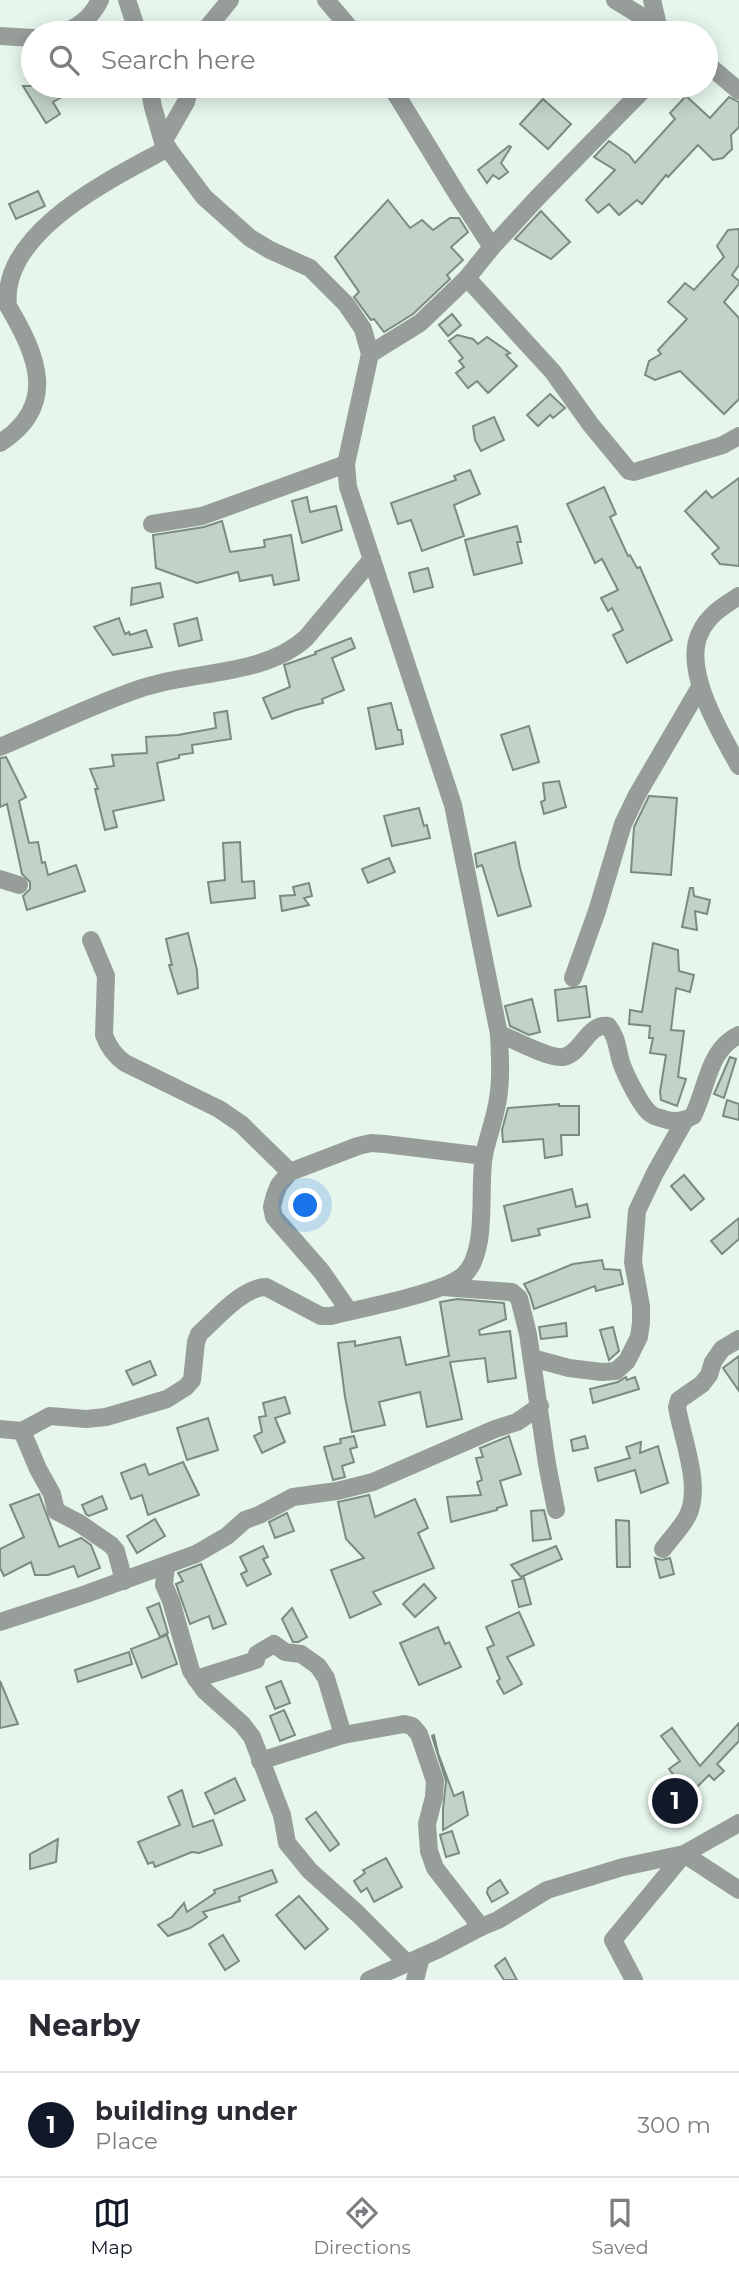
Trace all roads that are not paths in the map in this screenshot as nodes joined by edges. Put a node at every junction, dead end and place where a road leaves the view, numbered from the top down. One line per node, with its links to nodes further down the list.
1 (100, 0): 7 (street)
2 (127, 0): 8 (street)
3 (230, 0): 9 (street)
4 (326, 0): 10 (street)
5 (615, 0): 11 (street)
6 (652, 0): 12 (street)
7 (85, 21)
8 (134, 21)
9 (213, 21)
10 (344, 21)
11 (650, 21)
12 (660, 21)
13 (0, 36): 14 (street)
14 (21, 37)
15 (718, 73): 16 (street)
16 (739, 91)
17 (151, 98): 21 (street)
18 (187, 98): 21 (street)
19 (398, 98): 22 (street)
20 (635, 98): 22 (street)
21 (165, 145): 24 (street); 26 (street)
22 (492, 247): 23 (street)
23 (467, 278): 24 (street); 25 (street)
24 (370, 354): 27 (street)
25 (739, 436)
26 (0, 443)
27 (346, 464): 28 (street); 29 (street)
28 (152, 524)
29 (372, 559): 32 (street); 38 (street)
30 (739, 596): 31 (street)
31 (700, 687): 33 (street); 37 (street)
32 (0, 747)
33 (739, 766)
34 (0, 879): 35 (street)
35 (19, 885)
36 (91, 940): 42 (street)
37 (573, 978)
38 (499, 1034): 40 (street); 41 (street)
39 (739, 1035): 40 (street)
40 (685, 1121): 46 (street)
41 (484, 1156): 42 (street); 43 (street)
42 (290, 1172): 44 (street)
43 (442, 1287): 44 (street); 46 (street)
44 (349, 1311): 49 (street)
45 (739, 1339): 51 (street)
46 (532, 1358): 47 (street)
47 (540, 1406): 50 (street); 52 (street)
48 (0, 1429): 49 (street)
49 (22, 1432): 53 (street)
50 (556, 1510)
51 (663, 1549)
52 (166, 1566): 53 (street); 55 (street)
53 (124, 1581): 54 (street)
54 (0, 1622)
55 (196, 1679): 56 (street); 57 (street)
56 (342, 1735): 57 (street); 61 (street)
57 (260, 1761): 62 (street)
58 (739, 1823): 59 (street)
59 (684, 1854): 60 (street); 61 (street); 65 (street)
60 (739, 1890)
61 (481, 1927): 62 (street)
62 (414, 1960): 63 (street); 64 (street)
63 (369, 1980)
64 (415, 1980)
65 (634, 1980)

